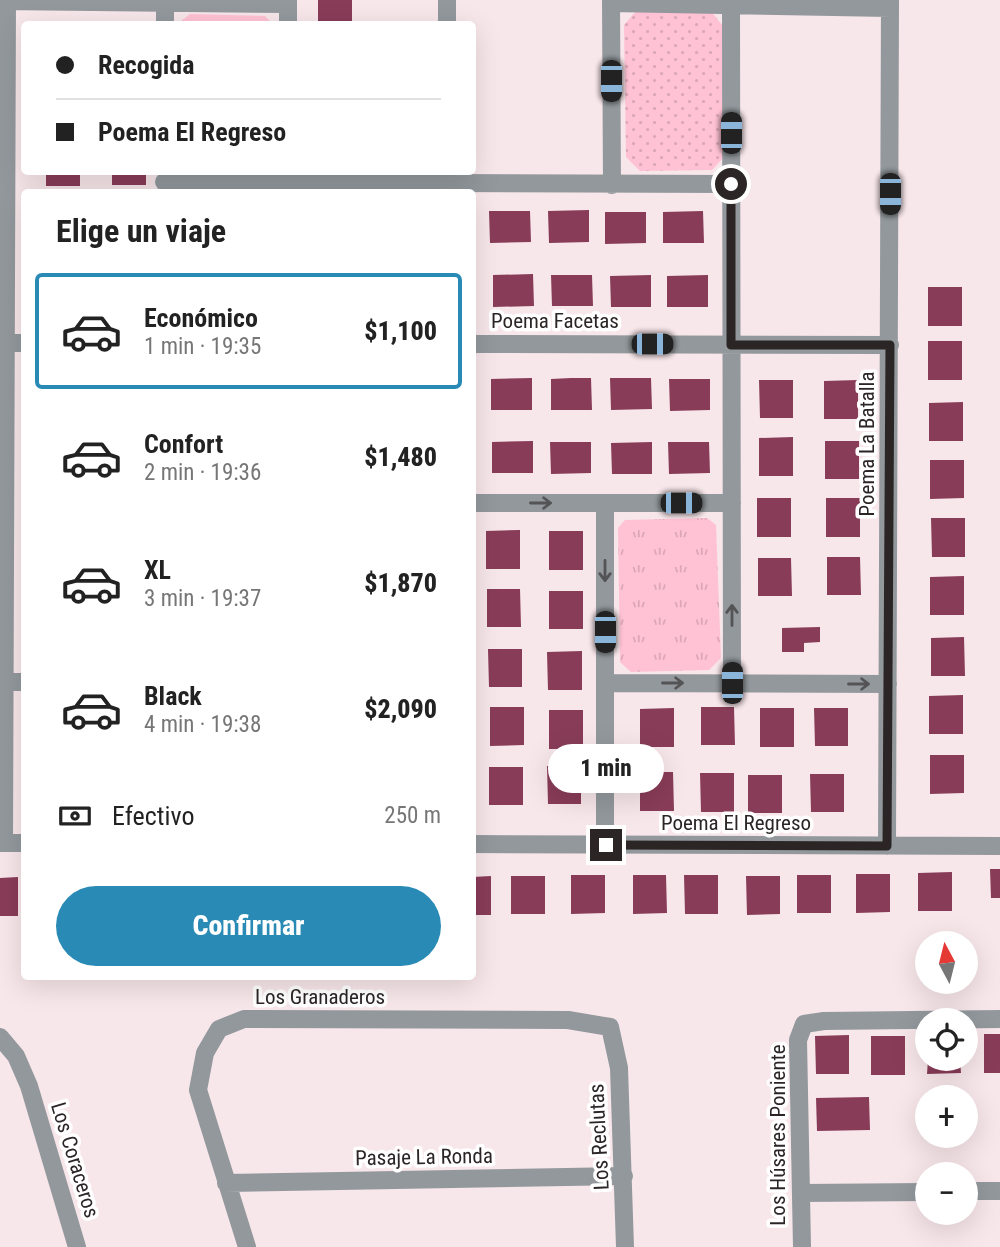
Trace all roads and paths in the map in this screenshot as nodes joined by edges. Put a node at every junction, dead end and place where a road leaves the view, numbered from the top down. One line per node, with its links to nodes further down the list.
1 (447, 0): 10 (street)
2 (4, 1): 5 (street); 16 (street)
3 (288, 2): 5 (street); 9 (street)
4 (611, 2): 7 (street); 15 (street)
5 (165, 3): 8 (street)
6 (890, 4): 7 (street); 20 (street, Poema La Batalla)
7 (731, 5): 14 (street)
8 (165, 21)
9 (288, 21)
10 (447, 21)
11 (287, 177): 12 (street); 13 (street)
12 (164, 182)
13 (448, 183): 15 (street)
14 (731, 184): 15 (street); 19 (street)
15 (612, 185)
16 (3, 343): 17 (street); 24 (street)
17 (21, 343)
18 (476, 344): 19 (street, Poema Facetas)
19 (731, 345): 20 (street, Poema Facetas); 23 (street)
20 (890, 345): 29 (street, Poema La Batalla)
21 (476, 503): 22 (street, one-way to 22)
22 (605, 503): 23 (street); 27 (street, one-way to 27)
23 (732, 503): 28 (street, one-way to 23)
24 (2, 513): 25 (street)
25 (2, 682): 26 (street); 30 (street)
26 (21, 682)
27 (605, 683): 28 (street, one-way to 28); 33 (street)
28 (732, 683): 29 (street, one-way to 29)
29 (888, 684): 34 (street, Poema La Batalla)
30 (2, 843): 31 (street)
31 (21, 843)
32 (476, 844): 33 (street, Poema El Regreso)
33 (606, 845): 34 (street, Poema El Regreso)
34 (887, 846): 35 (street, Poema El Regreso)
35 (1000, 846)
36 (1000, 1019): 44 (street, Los Húsares Poniente)
37 (610, 1027): 39 (street, Los Reclutas); 40 (street, Los Granaderos)
38 (0, 1037): 45 (street, Los Coraceros)
39 (624, 1176): 40 (street, Pasaje La Ronda); 47 (street, Los Reclutas)
40 (226, 1182): 46 (street, Los Granaderos)
41 (978, 1191): 42 (street)
42 (1000, 1191)
43 (915, 1192): 44 (street)
44 (802, 1193): 48 (street, Los Húsares Poniente)
45 (77, 1247)
46 (247, 1247)
47 (625, 1247)
48 (802, 1247)

